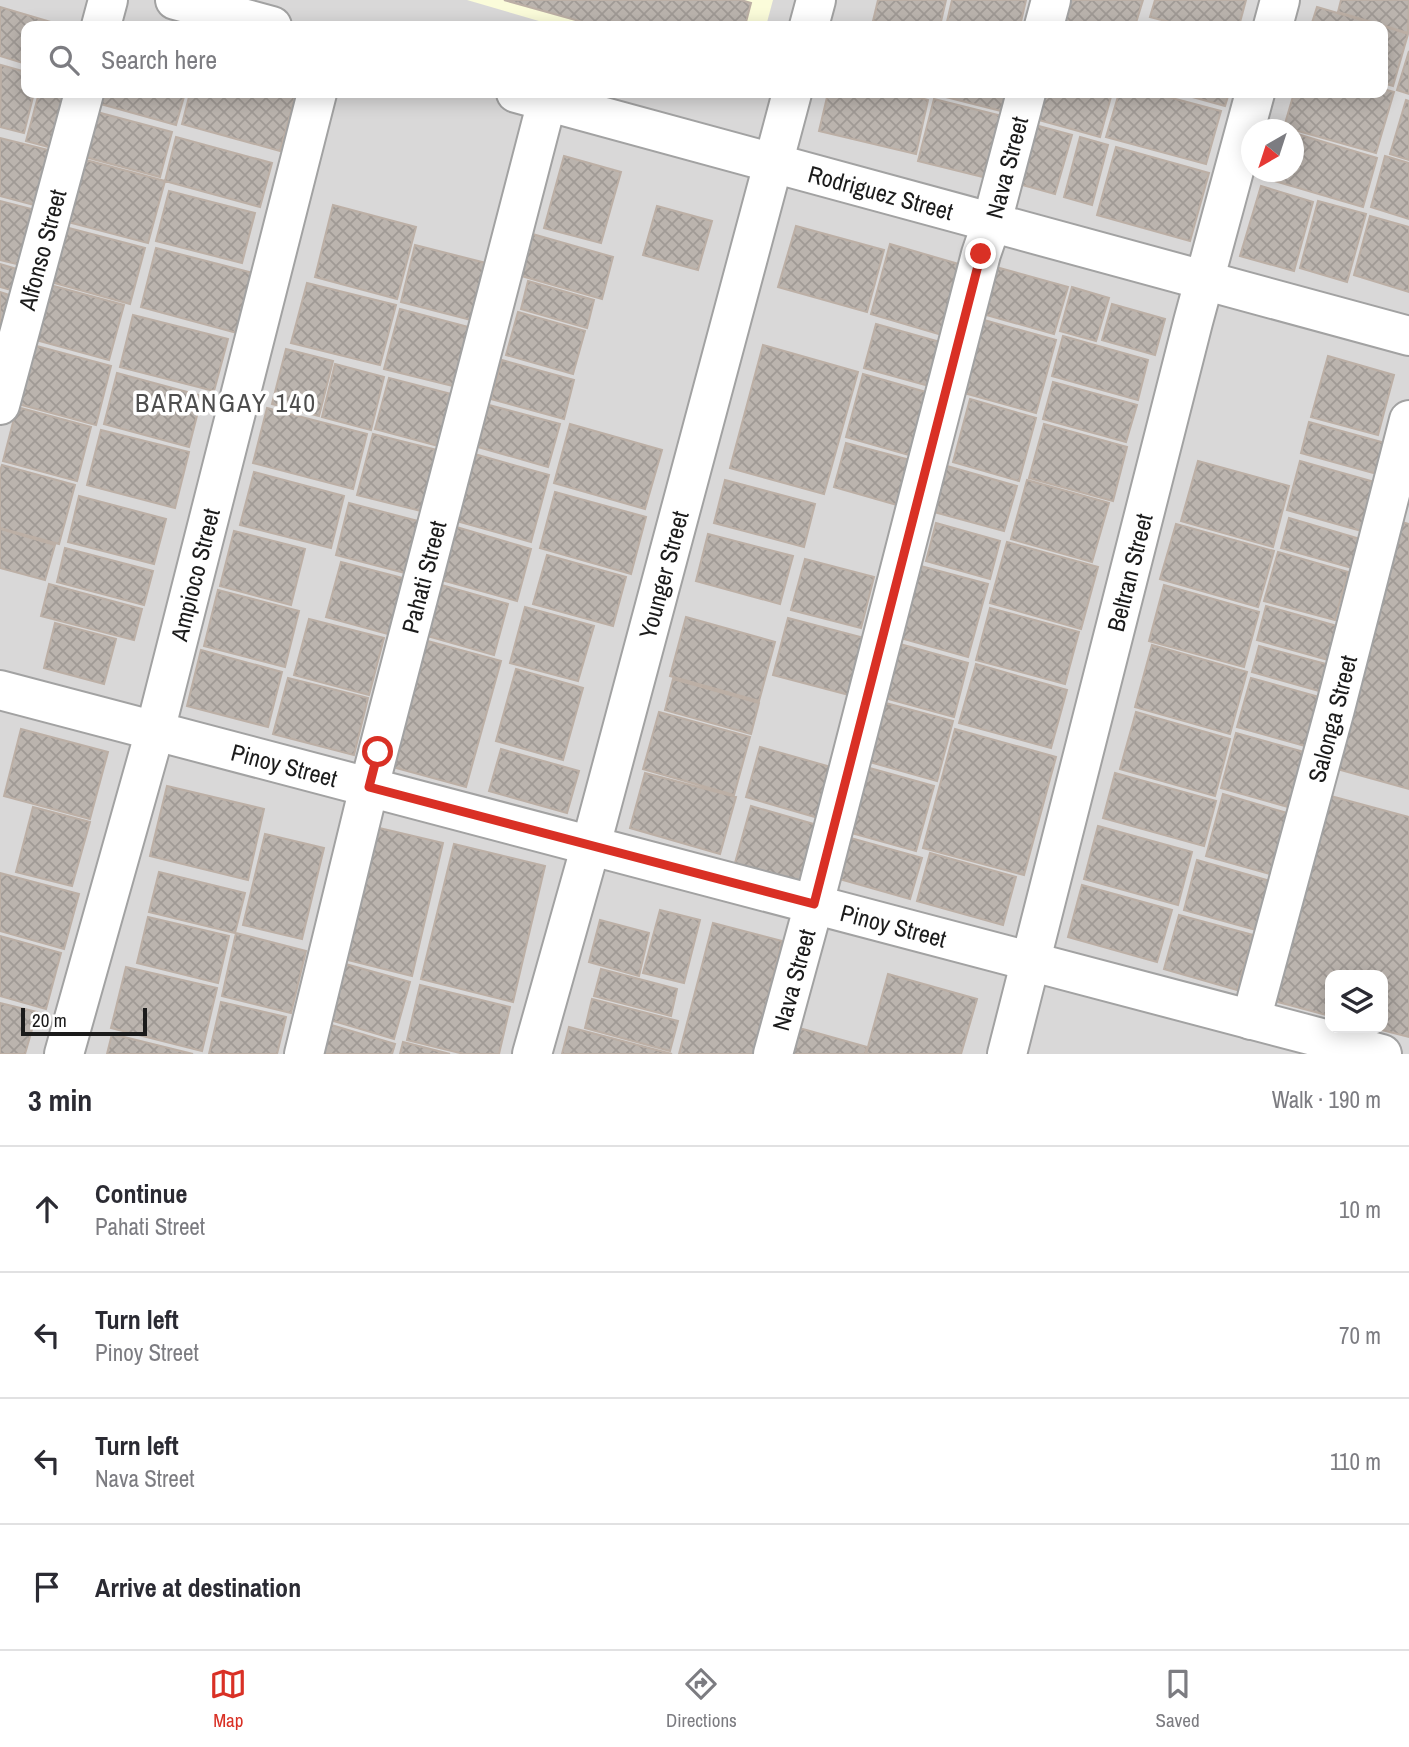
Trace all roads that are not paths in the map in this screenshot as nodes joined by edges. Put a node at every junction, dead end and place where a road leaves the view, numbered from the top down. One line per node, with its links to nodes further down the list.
1 (108, 0): 6 (street)
2 (175, 0): 7 (street)
3 (816, 0): 8 (street)
4 (1051, 0): 9 (street)
5 (1280, 0): 10 (street)
6 (103, 21)
7 (253, 21)
8 (810, 21)
9 (1045, 21)
10 (1274, 21)
11 (83, 98): 22 (street, Alfonso Street)
12 (316, 98): 25 (street, Ampioco Street)
13 (531, 98): 26 (street, Pahati Street)
14 (535, 98): 18 (street, Rodriguez Street)
15 (791, 98): 18 (street, Younger Street)
16 (1025, 98): 19 (street, Nava Street)
17 (1254, 98): 20 (street, Beltran Street)
18 (773, 163): 19 (street, Rodriguez Street); 27 (street, Younger Street)
19 (992, 222): 20 (street, Rodriguez Street); 28 (street, Nava Street)
20 (1205, 281): 21 (street, Rodriguez Street); 29 (street, Beltran Street)
21 (1409, 336)
22 (0, 405)
23 (1409, 419): 30 (street, Salonga Street)
24 (0, 690): 25 (street, Pinoy Street)
25 (156, 731): 26 (street, Pinoy Street); 31 (street, Ampioco Street)
26 (369, 787): 27 (street, Pinoy Street); 32 (street, Pahati Street)
27 (591, 845): 28 (street, Pinoy Street); 33 (street, Younger Street)
28 (814, 904): 29 (street, Pinoy Street); 34 (street, Nava Street)
29 (1030, 961): 30 (street, Pinoy Street); 35 (street, Beltran Street)
30 (1251, 1020): 36 (street, Pinoy Street)
31 (64, 1054)
32 (304, 1054)
33 (532, 1054)
34 (773, 1054)
35 (1007, 1054)
36 (1382, 1054)

